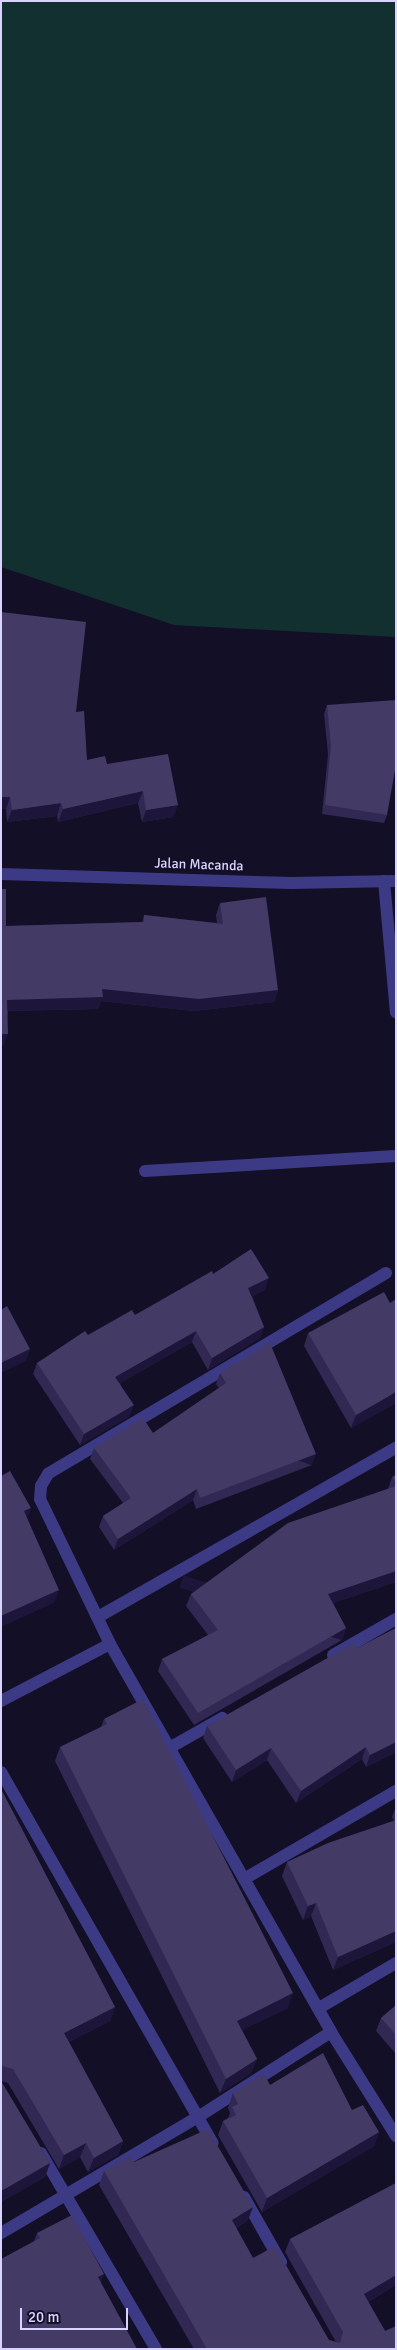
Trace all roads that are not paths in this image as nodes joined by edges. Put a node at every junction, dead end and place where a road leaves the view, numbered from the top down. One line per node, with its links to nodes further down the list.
1 (1, 874): 2 (street, Jalan Macanda)
2 (390, 881): 3 (street)
3 (396, 1012)
4 (396, 1156): 5 (street)
5 (145, 1171)
6 (386, 1273): 8 (street)
7 (396, 1448): 8 (street)
8 (98, 1617): 10 (street)
9 (396, 1619): 11 (street)
10 (110, 1644): 12 (street); 14 (street)
11 (318, 1663)
12 (1, 1701)
13 (232, 1712): 14 (street)
14 (171, 1747): 17 (street)
15 (1, 1772): 21 (street)
16 (396, 1791): 17 (street)
17 (244, 1879): 19 (street)
18 (396, 1963): 19 (street)
19 (319, 2008): 20 (street)
20 (331, 2032): 21 (street); 22 (street)
21 (198, 2117): 24 (street); 26 (street)
22 (396, 2136)
23 (36, 2144): 26 (street)
24 (217, 2152)
25 (237, 2186): 28 (street)
26 (66, 2194): 27 (street); 29 (street)
27 (1, 2233)
28 (287, 2272)
29 (156, 2349)

